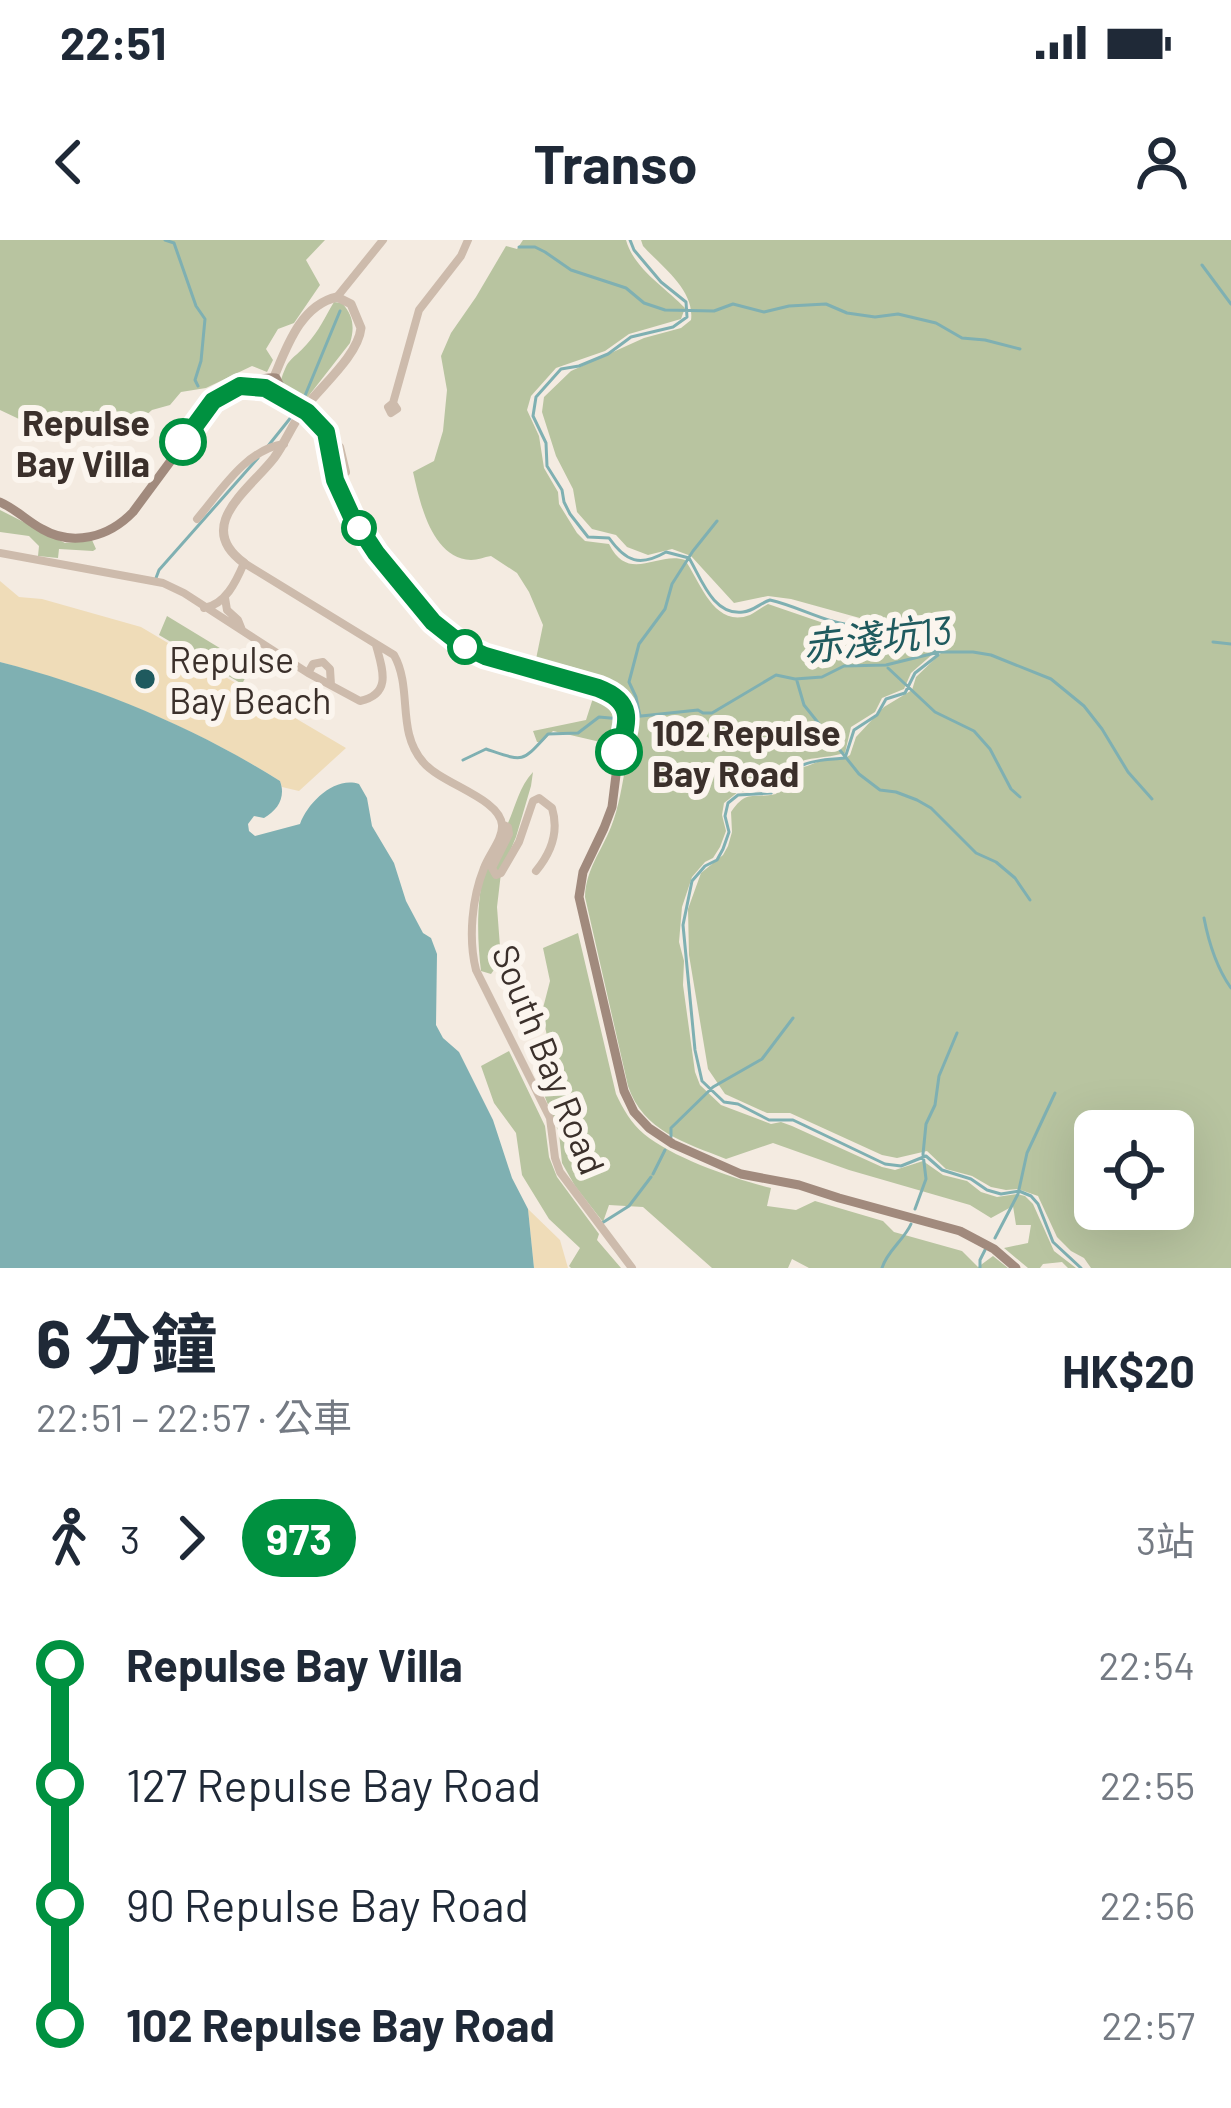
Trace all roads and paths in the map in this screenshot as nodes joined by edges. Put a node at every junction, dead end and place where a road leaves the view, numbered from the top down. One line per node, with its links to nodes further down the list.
1 (383, 240): 3 (street)
2 (468, 240): 5 (street)
3 (337, 297): 4 (street); 7 (street)
4 (271, 383): 6 (main road, bridge); 9 (main road)
5 (393, 404)
6 (326, 432): 8 (street); 22 (main road)
7 (281, 444): 10 (street); 12 (street)
8 (346, 472)
9 (0, 502)
10 (197, 519)
11 (0, 553): 14 (street)
12 (244, 563): 13 (street); 16 (street)
13 (225, 596): 14 (street); 15 (street)
14 (203, 608): 15 (street)
15 (242, 631): 17 (street)
16 (375, 644): 18 (street); 19 (street)
17 (308, 673): 18 (street); 18 (street)
18 (332, 688)
19 (502, 824): 20 (street); 21 (street, South Bay Road)
20 (536, 872)
21 (632, 1268)
22 (1016, 1268)

